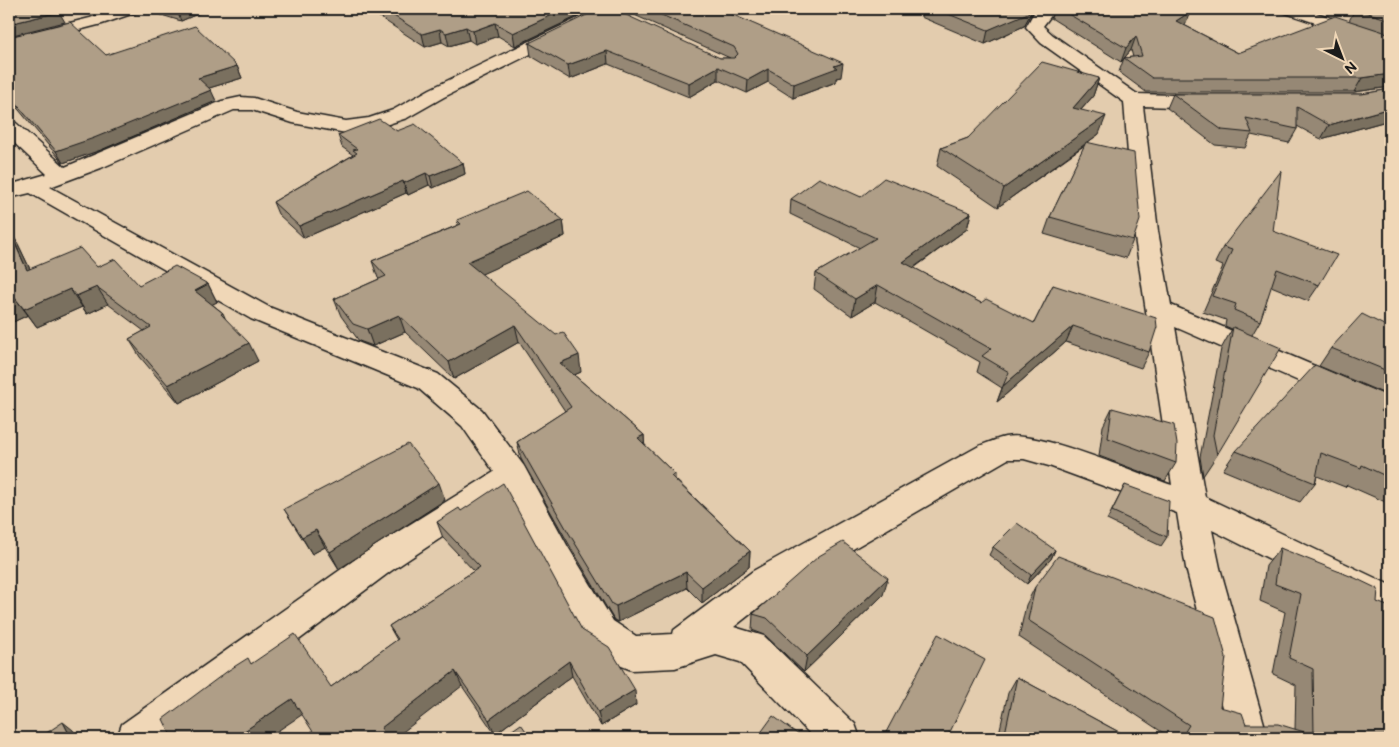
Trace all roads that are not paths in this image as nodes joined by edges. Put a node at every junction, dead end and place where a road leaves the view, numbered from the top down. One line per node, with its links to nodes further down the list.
1 (131, 9): 5 (street)
2 (1048, 9): 7 (street)
3 (1289, 9): 6 (street)
4 (612, 12): 10 (street)
5 (9, 43)
6 (1390, 43)
7 (1133, 100): 8 (street); 12 (street)
8 (1227, 102)
9 (9, 127): 10 (street)
10 (62, 176): 11 (street)
11 (21, 189): 14 (street)
12 (1159, 310): 13 (street); 15 (street)
13 (1390, 410)
14 (514, 476): 17 (street); 18 (street)
15 (1191, 505): 16 (street); 17 (street); 20 (street)
16 (1390, 602)
17 (675, 651): 19 (street)
18 (136, 738)
19 (842, 738)
20 (1249, 738)

